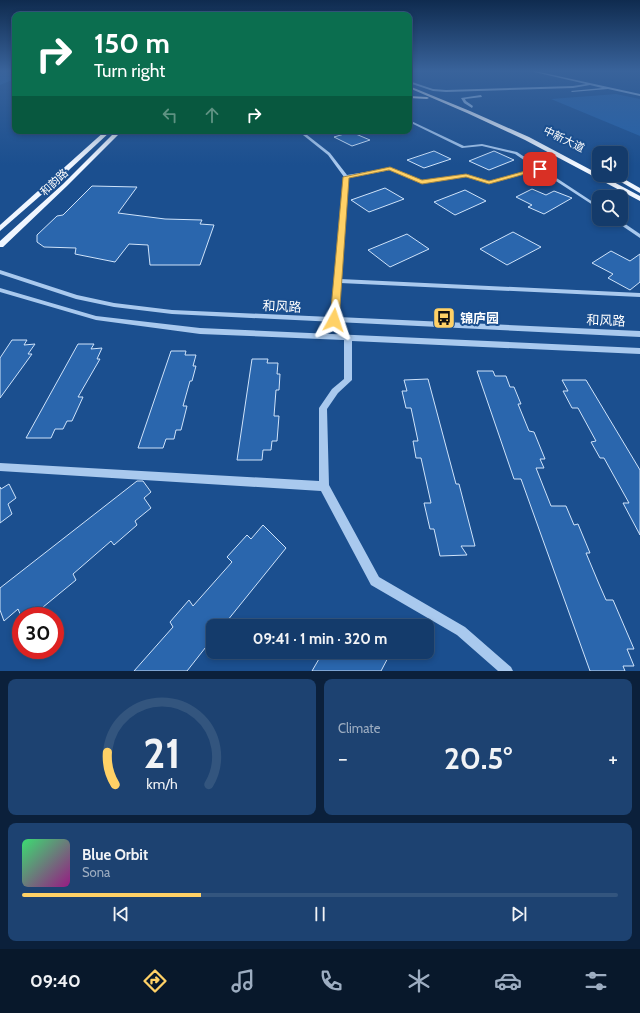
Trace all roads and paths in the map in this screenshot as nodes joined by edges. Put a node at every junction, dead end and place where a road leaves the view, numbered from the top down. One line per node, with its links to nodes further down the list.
1 (439, 102): 6 (main road)
2 (444, 102): 6 (main road, 中新大道)
3 (460, 102): 5 (main road)
4 (465, 102): 5 (street)
5 (472, 107): 8 (main road)
6 (461, 110): 16 (main road, 中新大道)
7 (412, 122): 12 (street)
8 (517, 127)
9 (105, 134): 19 (main road, 和韵路)
10 (116, 134): 21 (main road, 和韵路)
11 (304, 134): 13 (street)
12 (540, 169): 13 (street); 17 (street)
13 (346, 177): 23 (street)
14 (624, 182): 15 (main road)
15 (640, 191)
16 (640, 199)
17 (592, 203)
18 (625, 226): 20 (street)
19 (0, 229)
20 (640, 236)
21 (0, 245)
22 (0, 272): 26 (street, 和风路)
23 (338, 281): 25 (street); 26 (street)
24 (0, 290): 28 (street)
25 (640, 295)
26 (334, 320): 27 (street, 和风路)
27 (640, 334)
28 (348, 338): 29 (street); 31 (street)
29 (640, 351)
30 (0, 467): 31 (street)
31 (324, 486): 32 (street)
32 (507, 671)

